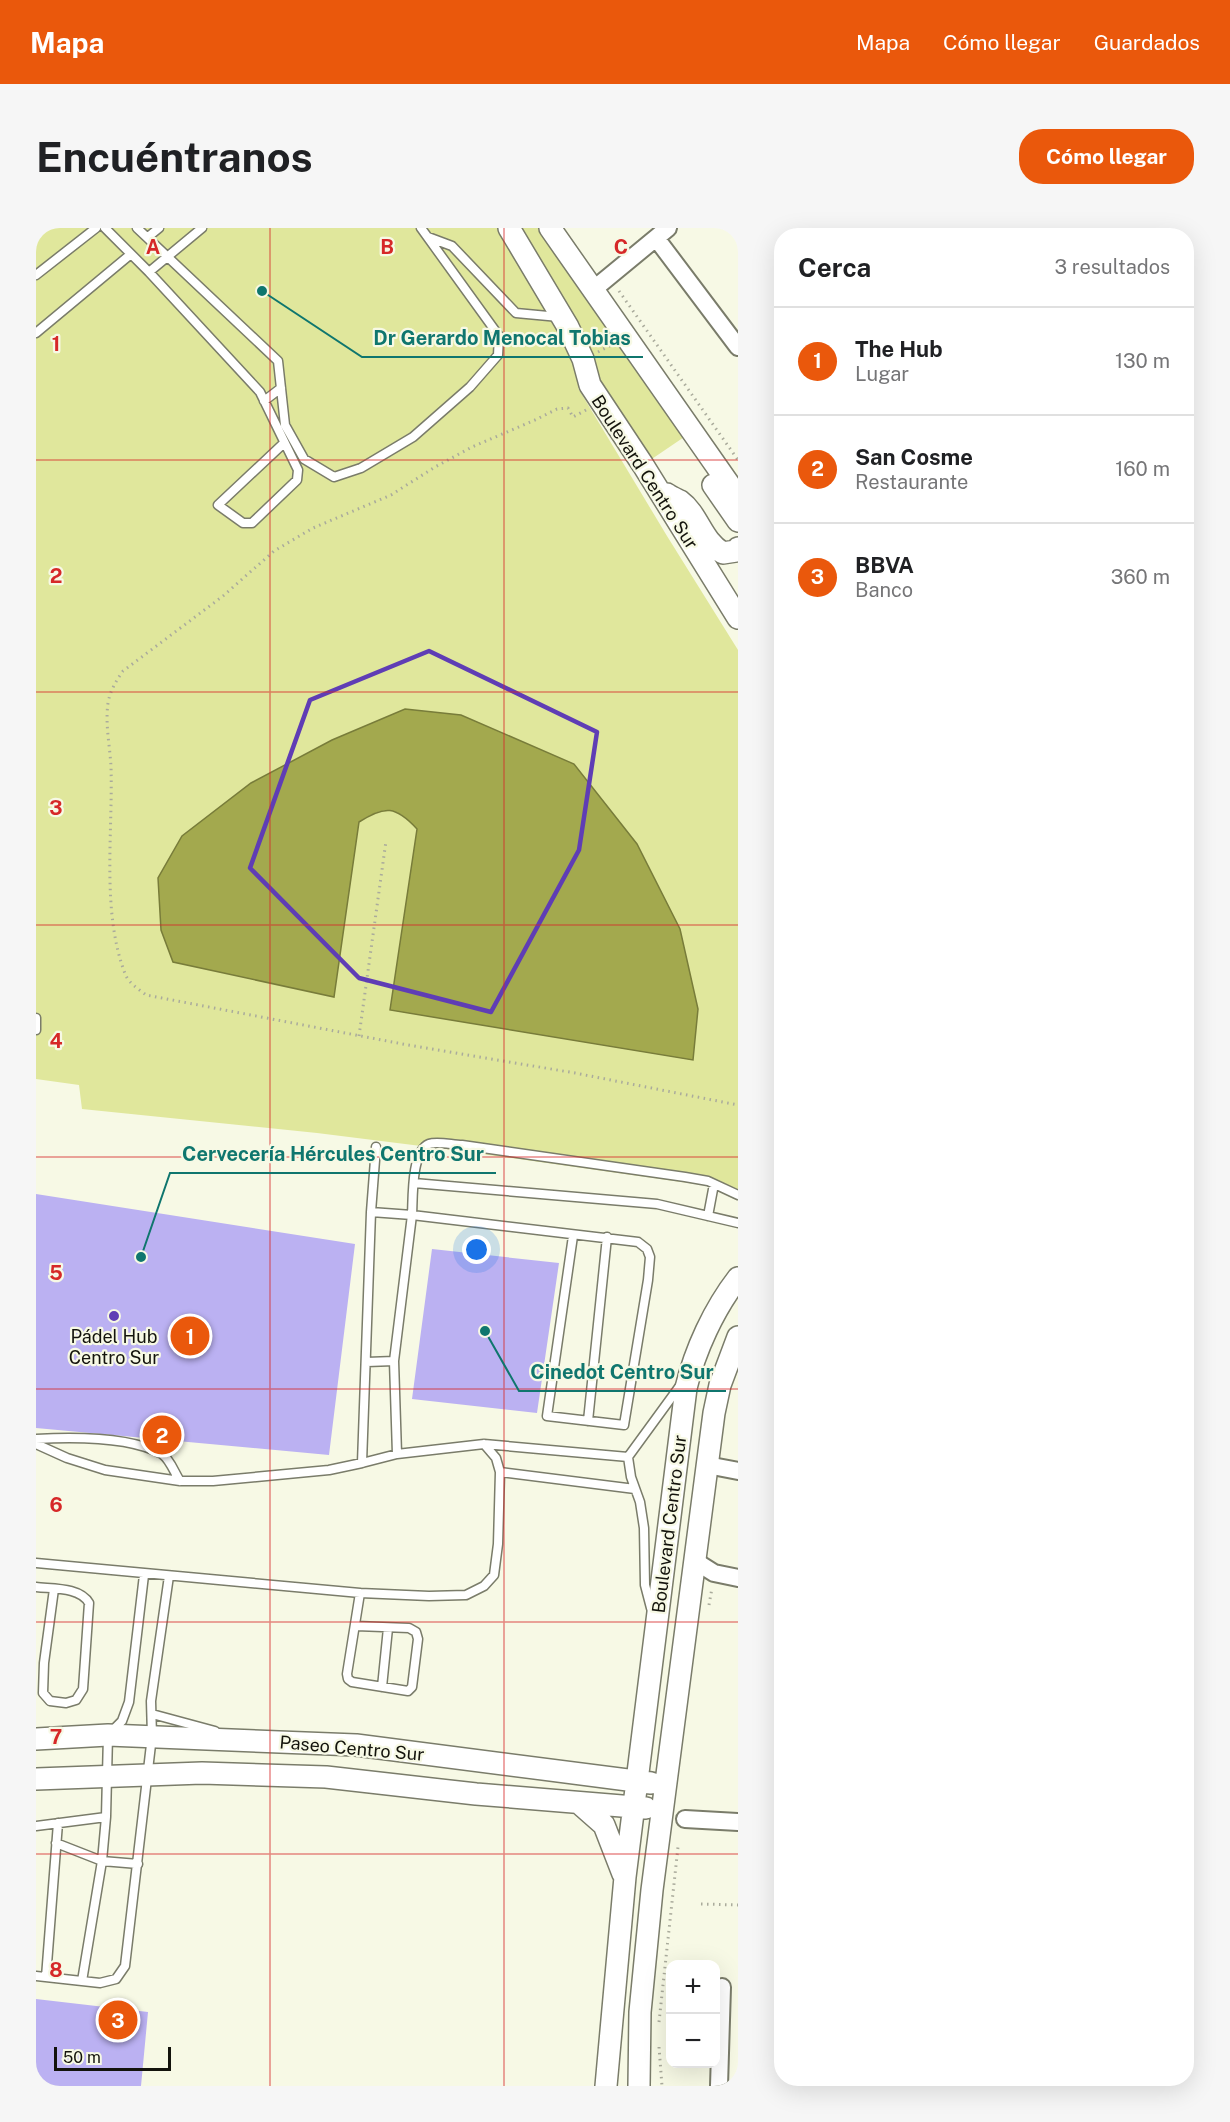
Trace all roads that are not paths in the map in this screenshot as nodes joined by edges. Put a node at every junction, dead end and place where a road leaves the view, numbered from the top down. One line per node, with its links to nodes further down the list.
1 (96, 228): 15 (lane)
2 (105, 228): 12 (lane)
3 (137, 228): 10 (lane)
4 (159, 228): 10 (lane)
5 (202, 228): 13 (lane)
6 (421, 228): 11 (lane)
7 (509, 228): 17 (street, Boulevard Centro Sur)
8 (550, 228): 16 (street)
9 (662, 233): 16 (street); 19 (street)
10 (148, 237): 13 (lane)
11 (428, 237): 17 (lane); 20 (lane)
12 (130, 255): 14 (lane); 18 (lane)
13 (168, 258): 14 (lane); 20 (lane)
14 (149, 272): 21 (lane)
15 (36, 275)
16 (594, 289): 23 (street)
17 (563, 318): 24 (street, Boulevard Centro Sur)
18 (36, 333)
19 (738, 347)
20 (281, 388): 21 (lane)
21 (264, 401): 22 (lane)
22 (284, 443): 22 (lane)
23 (708, 452): 25 (street); 26 (street)
24 (659, 490): 27 (street); 28 (street, Boulevard Centro Sur)
25 (738, 497)
26 (738, 521)
27 (738, 548)
28 (738, 618)
29 (36, 1018): 30 (lane)
30 (36, 1030)
31 (376, 1147): 35 (lane)
32 (414, 1183): 33 (lane); 36 (lane); 37 (lane)
33 (714, 1184): 34 (lane); 37 (lane)
34 (738, 1195)
35 (371, 1212): 36 (lane); 44 (lane)
36 (412, 1215): 39 (lane); 43 (lane)
37 (708, 1216): 38 (lane)
38 (738, 1223)
39 (573, 1236): 40 (lane); 46 (lane)
40 (607, 1237): 46 (lane); 46 (lane)
41 (738, 1278): 45 (street, Boulevard Centro Sur)
42 (738, 1337): 52 (street, Boulevard Centro Sur)
43 (394, 1361): 44 (lane); 50 (lane)
44 (367, 1362): 54 (lane)
45 (689, 1373): 51 (lane); 69 (street, Boulevard Centro Sur)
46 (588, 1421)
47 (36, 1438): 57 (lane)
48 (36, 1444): 57 (lane)
49 (484, 1444): 50 (lane); 51 (lane); 56 (lane)
50 (397, 1454): 54 (lane)
51 (628, 1457): 58 (lane)
52 (708, 1460): 53 (street); 55 (street); 59 (street, Boulevard Centro Sur)
53 (738, 1461)
54 (363, 1463): 57 (lane)
55 (738, 1471)
56 (500, 1472): 58 (lane); 67 (lane)
57 (180, 1481)
58 (635, 1489): 69 (lane)
59 (695, 1561): 63 (street); 65 (street, Boulevard Centro Sur)
60 (36, 1563): 61 (lane)
61 (144, 1575): 62 (lane); 73 (lane)
62 (169, 1576): 67 (lane); 72 (lane)
63 (725, 1578): 65 (street)
64 (36, 1587): 66 (lane)
65 (692, 1587): 82 (street, Boulevard Centro Sur)
66 (54, 1589): 66 (lane)
67 (360, 1593): 68 (lane)
68 (356, 1626): 70 (lane); 71 (lane)
69 (656, 1626): 81 (street, Boulevard Centro Sur)
70 (388, 1628): 71 (lane); 71 (lane)
71 (382, 1687)
72 (152, 1714): 74 (lane); 76 (lane)
73 (108, 1735): 74 (street, Paseo Centro Sur); 75 (street, Paseo Centro Sur); 78 (lane)
74 (152, 1737): 76 (street, Paseo Centro Sur); 77 (lane)
75 (36, 1739)
76 (251, 1740): 79 (street, Paseo Centro Sur)
77 (147, 1776): 78 (street, Paseo Centro Sur); 83 (street, Paseo Centro Sur); 94 (lane)
78 (106, 1777): 80 (street, Paseo Centro Sur); 87 (lane)
79 (607, 1778): 81 (street, Paseo Centro Sur); 84 (street)
80 (36, 1779)
81 (636, 1782): 82 (street, Paseo Centro Sur); 85 (street, Boulevard Centro Sur)
82 (666, 1785): 86 (street, Boulevard Centro Sur)
83 (579, 1803): 84 (street, Paseo Centro Sur); 95 (street)
84 (607, 1805): 85 (street, Paseo Centro Sur)
85 (633, 1807): 86 (street, Paseo Centro Sur); 95 (street, Boulevard Centro Sur)
86 (662, 1810): 101 (street, Boulevard Centro Sur)
87 (106, 1817): 90 (lane); 93 (lane)
88 (685, 1819): 89 (street)
89 (738, 1822)
90 (58, 1823): 91 (lane); 92 (lane)
91 (36, 1826)
92 (56, 1843): 93 (lane); 97 (lane)
93 (102, 1861): 94 (lane); 98 (lane)
94 (138, 1864): 98 (lane)
95 (625, 1877): 100 (street, Boulevard Centro Sur)
96 (36, 1976): 97 (lane)
97 (46, 1977): 98 (lane)
98 (82, 1981)
99 (725, 1987): 102 (street)
100 (606, 2086)
101 (639, 2086)
102 (719, 2086)

